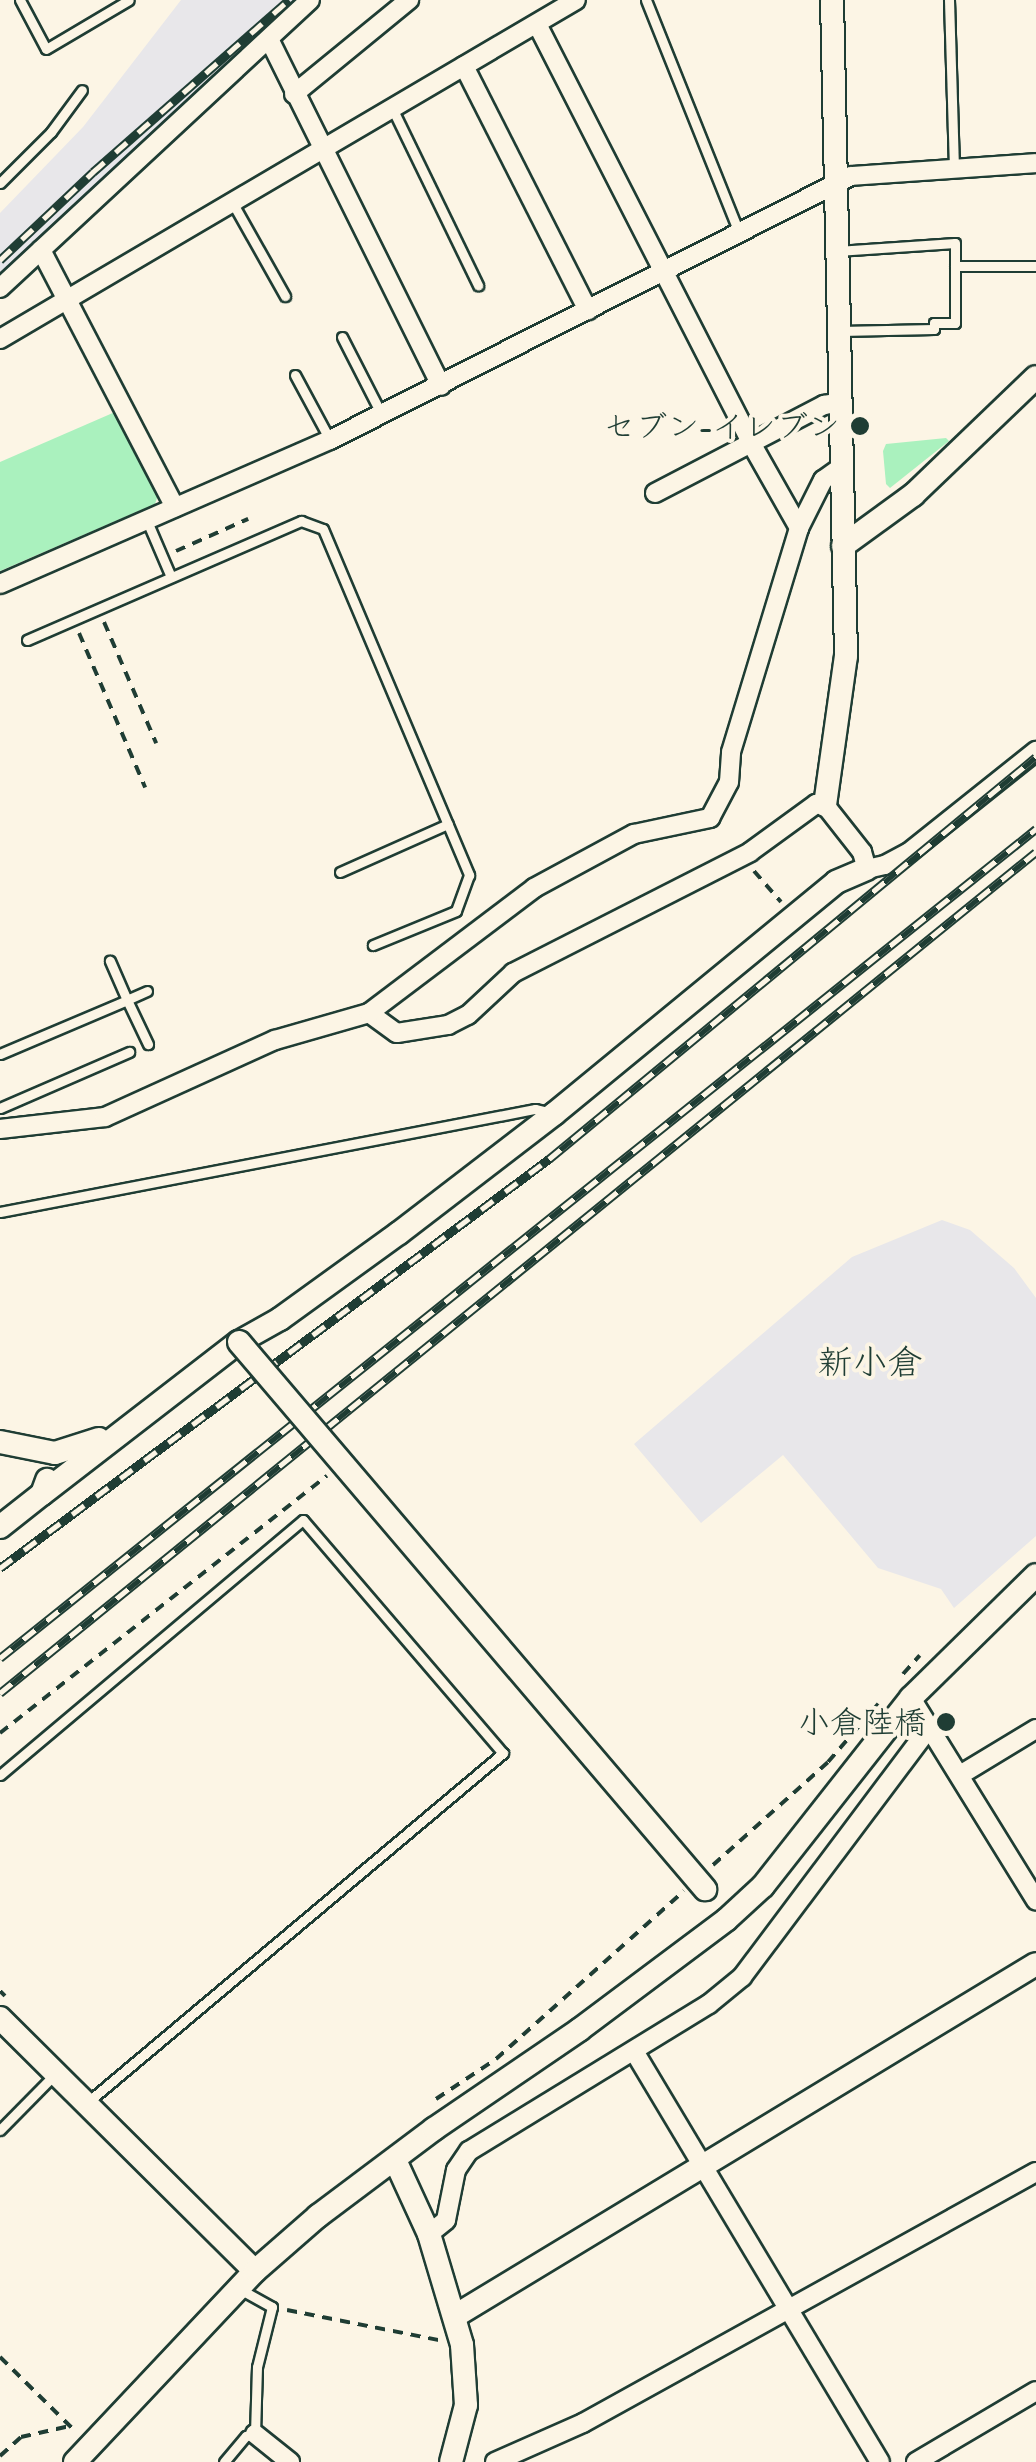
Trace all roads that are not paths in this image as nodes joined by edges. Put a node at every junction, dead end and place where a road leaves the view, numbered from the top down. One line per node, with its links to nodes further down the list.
1 (20, 0): 2 (lane)
2 (129, 0)
3 (310, 0): 10 (street)
4 (408, 0): 13 (street)
5 (576, 0): 9 (street)
6 (646, 0): 21 (lane)
7 (832, 0): 19 (street)
8 (948, 0): 17 (lane)
9 (537, 24): 11 (street); 26 (street)
10 (269, 39): 13 (street); 22 (street)
11 (464, 66): 14 (street); 31 (street)
12 (82, 90): 18 (lane)
13 (294, 94): 15 (street)
14 (393, 110): 15 (street); 27 (lane)
15 (322, 149): 20 (street); 37 (street)
16 (1036, 163): 17 (street)
17 (954, 168): 19 (street)
18 (0, 182)
19 (832, 184): 21 (street); 23 (street)
20 (232, 202): 29 (lane); 30 (street)
21 (738, 230): 26 (street)
22 (41, 250): 28 (street); 30 (street)
23 (835, 251): 24 (lane); 32 (street)
24 (955, 266): 25 (lane); 32 (lane)
25 (1036, 266)
26 (664, 268): 31 (street); 41 (street)
27 (478, 286)
28 (0, 288)
29 (285, 296)
30 (67, 300): 34 (street); 44 (street)
31 (588, 310): 37 (street)
32 (836, 331): 38 (street)
33 (342, 337): 39 (lane)
34 (0, 339)
35 (294, 375): 40 (lane)
36 (1036, 377): 47 (street)
37 (441, 386): 39 (street)
38 (837, 403): 41 (street); 42 (street)
39 (382, 415): 40 (street)
40 (330, 440): 44 (street)
41 (751, 443): 43 (street); 46 (street)
42 (840, 468): 46 (street); 47 (street)
43 (654, 493)
44 (175, 507): 45 (street)
45 (146, 521): 48 (lane); 49 (street)
46 (799, 528): 60 (street)
47 (843, 546): 52 (street)
48 (171, 578): 50 (lane); 53 (lane)
49 (0, 584)
50 (27, 640)
51 (1036, 751): 54 (street)
52 (825, 805): 54 (street); 60 (street)
53 (448, 824): 55 (lane); 56 (lane)
54 (867, 870): 65 (street)
55 (340, 872)
56 (373, 946)
57 (110, 961): 59 (lane)
58 (147, 991): 59 (lane)
59 (127, 1000): 61 (lane); 63 (lane)
60 (369, 1012): 66 (street)
61 (148, 1044)
62 (129, 1052): 64 (lane)
63 (0, 1054)
64 (0, 1108)
65 (554, 1114): 67 (lane); 68 (street)
66 (0, 1129)
67 (0, 1212)
68 (239, 1342): 69 (street); 81 (street, bridge)
69 (128, 1424): 71 (street); 72 (street)
70 (0, 1442): 71 (street)
71 (55, 1453): 72 (street)
72 (42, 1494): 73 (street)
73 (0, 1527)
74 (1036, 1575): 75 (street)
75 (911, 1698): 76 (street); 81 (street)
76 (930, 1727): 79 (street); 84 (street)
77 (1036, 1729): 79 (street)
78 (0, 1774): 86 (lane)
79 (960, 1776): 80 (street)
80 (1036, 1900)
81 (726, 1920): 88 (street)
82 (1036, 1964): 89 (street)
83 (2, 2002): 85 (street)
84 (634, 2050): 89 (street); 91 (street)
85 (58, 2072): 86 (street); 87 (lane)
86 (87, 2103): 92 (street)
87 (0, 2130)
88 (394, 2160): 91 (street); 92 (street)
89 (703, 2167): 93 (street); 94 (street)
90 (1036, 2172): 93 (street)
91 (429, 2234): 94 (street)
92 (248, 2280): 96 (lane); 97 (street)
93 (790, 2307): 101 (street); 102 (street)
94 (455, 2316): 100 (street)
95 (1036, 2391): 103 (street)
96 (255, 2434): 98 (lane); 99 (street)
97 (75, 2462)
98 (224, 2462)
99 (290, 2462)
100 (451, 2462)
101 (495, 2462)
102 (880, 2462)
103 (916, 2462)

